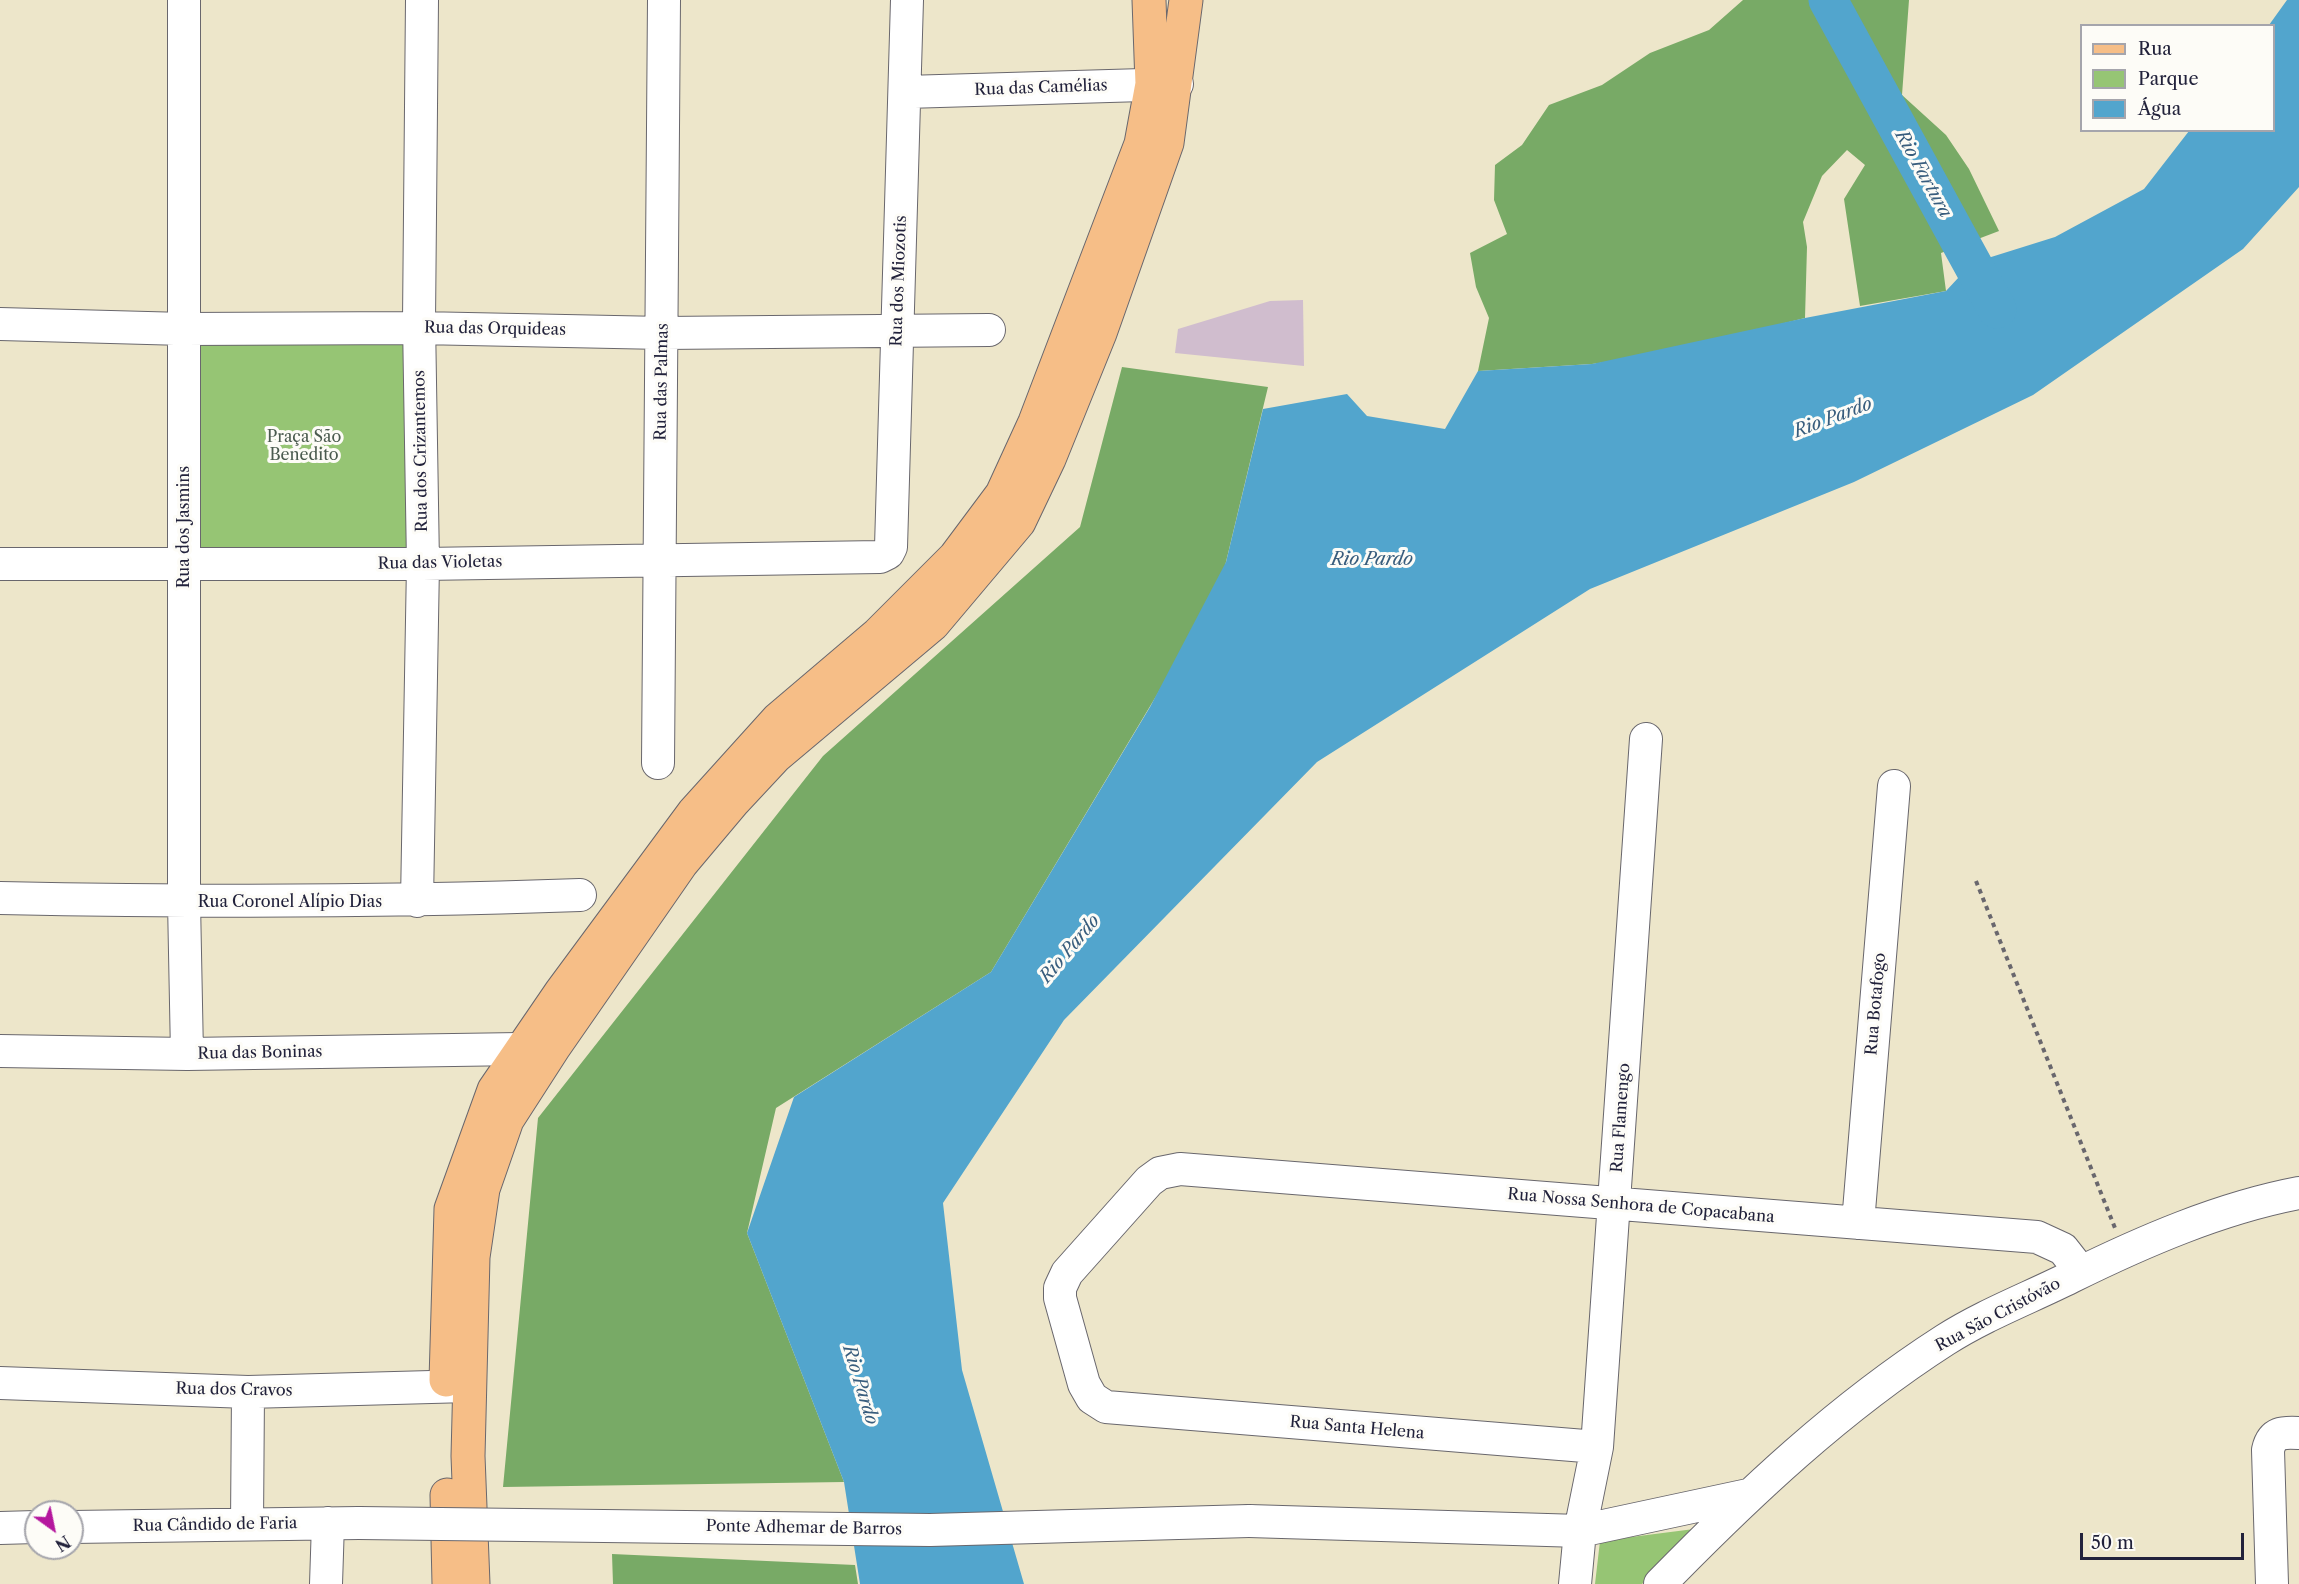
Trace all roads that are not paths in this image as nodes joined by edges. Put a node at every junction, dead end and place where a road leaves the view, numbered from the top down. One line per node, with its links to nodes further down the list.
1 (184, 0): 11 (street, Rua dos Jasmins)
2 (422, 0): 10 (street, Rua dos Crizantemos)
3 (664, 0): 14 (street, Rua das Palmas)
4 (907, 0): 8 (street, Rua dos Miozotis)
5 (1149, 0): 7 (main road)
6 (1186, 0): 7 (main road)
7 (1164, 84): 8 (street, Rua das Camélias); 27 (main road); 35 (main road)
8 (906, 92): 13 (street, Rua dos Miozotis)
9 (0, 324): 11 (street, Rua das Orquideas)
10 (419, 327): 11 (street, Rua das Orquideas); 14 (street, Rua das Orquideas); 18 (street, Rua dos Crizantemos)
11 (184, 329): 19 (street, Rua dos Jasmins)
12 (989, 330): 13 (street, Rua das Orquideas)
13 (897, 332): 14 (street, Rua das Orquideas); 15 (street, Rua dos Miozotis)
14 (663, 333): 16 (street, Rua das Palmas)
15 (880, 558): 16 (street, Rua das Violetas)
16 (660, 561): 18 (street, Rua das Violetas); 21 (street, Rua das Palmas)
17 (0, 564): 19 (street, Rua das Violetas)
18 (423, 564): 19 (street, Rua das Violetas); 25 (street, Rua dos Crizantemos)
19 (184, 565): 26 (street, Rua dos Jasmins)
20 (1646, 739): 31 (street, Rua Flamengo)
21 (658, 763)
22 (1894, 786): 32 (street, Rua Botafogo)
23 (580, 895): 25 (street, Rua Coronel Alípio Dias)
24 (0, 898): 26 (street, Rua Coronel Alípio Dias)
25 (417, 901): 26 (street, Rua Coronel Alípio Dias)
26 (184, 902): 29 (street, Rua dos Jasmins)
27 (520, 1049): 29 (street, Rua das Boninas); 35 (main road)
28 (0, 1051): 29 (street, Rua das Boninas)
29 (187, 1054)
30 (2299, 1193): 33 (street, Rua São Cristóvão)
31 (1615, 1203): 32 (street, Rua Nossa Senhora de Copacabana); 37 (street, Rua Nossa Senhora de Copacabana); 39 (street, Rua Flamengo)
32 (1858, 1223): 33 (street, Rua Nossa Senhora de Copacabana)
33 (2081, 1272): 40 (street, Rua São Cristóvão)
34 (0, 1383): 36 (street, Rua dos Cravos)
35 (457, 1386): 36 (street, Rua dos Cravos); 49 (main road); 50 (main road)
36 (248, 1392): 43 (street)
37 (1116, 1409): 39 (street, Rua Santa Helena)
38 (2299, 1434): 53 (street)
39 (1597, 1447): 47 (street, Rua Flamengo)
40 (1748, 1494): 47 (street, Ponte Adhemar de Barros); 52 (street, Rua São Cristóvão)
41 (328, 1523): 42 (street, Rua Cândido de Faria); 43 (street, Rua Cândido de Faria); 48 (street)
42 (359, 1523): 47 (street, Ponte Adhemar de Barros, bridge)
43 (247, 1524): 46 (street, Rua Cândido de Faria)
44 (0, 1527): 45 (street)
45 (24, 1527)
46 (84, 1527)
47 (1580, 1531): 51 (street, Rua Flamengo)
48 (326, 1584)
49 (449, 1584)
50 (473, 1584)
51 (1575, 1584)
52 (1660, 1584)
53 (2272, 1584)

